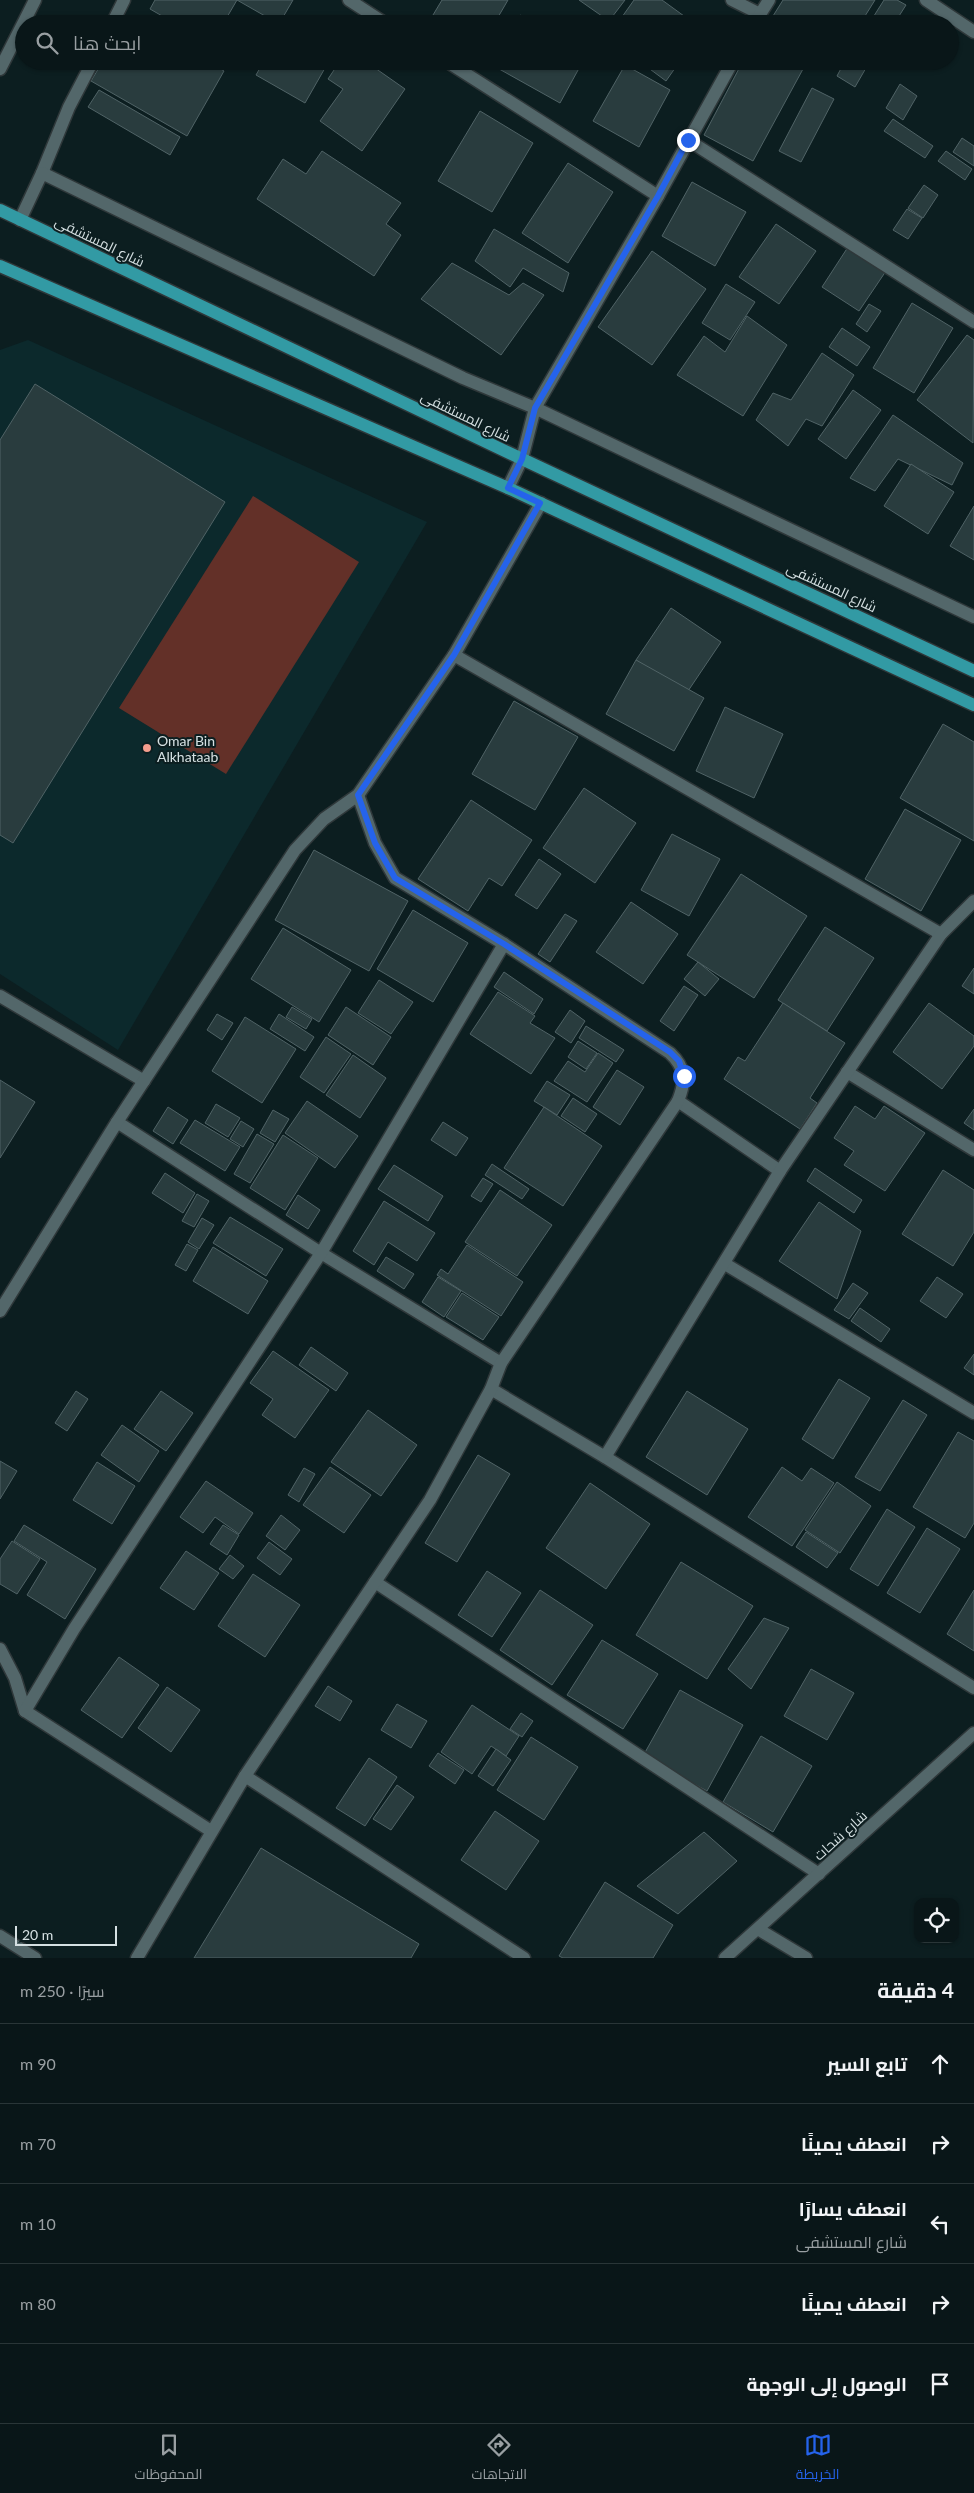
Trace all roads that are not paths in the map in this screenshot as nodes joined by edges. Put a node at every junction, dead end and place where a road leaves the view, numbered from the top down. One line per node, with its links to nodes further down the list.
1 (34, 0): 7 (street)
2 (124, 0): 8 (street)
3 (349, 0): 9 (street)
4 (732, 0): 10 (street)
5 (770, 0): 11 (street)
6 (926, 0): 12 (street)
7 (27, 15)
8 (116, 15)
9 (372, 15)
10 (752, 15)
11 (760, 15)
12 (948, 15)
13 (959, 22): 14 (street)
14 (974, 32)
15 (15, 39): 16 (street)
16 (0, 69)
17 (88, 70): 21 (street)
18 (460, 70): 22 (street)
19 (728, 70): 20 (street)
20 (688, 140): 22 (street); 26 (street)
21 (42, 173): 24 (street); 27 (street)
22 (658, 196): 27 (street)
23 (0, 210): 24 (main road, شارع المستشفى)
24 (20, 220): 28 (main road, شارع المستشفى)
25 (0, 266): 29 (main road)
26 (974, 322)
27 (535, 408): 28 (street); 31 (street)
28 (522, 459): 29 (street); 33 (main road, شارع المستشفى)
29 (508, 488): 30 (main road)
30 (540, 503): 32 (street); 34 (main road)
31 (974, 617)
32 (454, 655): 35 (street); 37 (street)
33 (974, 671)
34 (974, 705)
35 (358, 795): 38 (street); 41 (street)
36 (974, 901): 37 (street)
37 (941, 934): 40 (street)
38 (504, 944): 42 (street); 46 (street)
39 (0, 996): 41 (street)
40 (847, 1072): 44 (street); 45 (street)
41 (144, 1081): 43 (street)
42 (678, 1101): 45 (street); 49 (street)
43 (116, 1122): 46 (street); 48 (street)
44 (974, 1150)
45 (780, 1171): 47 (street)
46 (321, 1252): 49 (street); 56 (street)
47 (725, 1264): 51 (street); 52 (street)
48 (0, 1311)
49 (501, 1364): 50 (street)
50 (491, 1389): 52 (street); 53 (street)
51 (974, 1413)
52 (605, 1457): 55 (street)
53 (375, 1582): 58 (street); 60 (street)
54 (0, 1649): 56 (street)
55 (974, 1688)
56 (25, 1711): 59 (street)
57 (974, 1733): 60 (street, شارع شحات)
58 (246, 1776): 59 (street); 65 (street)
59 (211, 1831): 64 (street)
60 (819, 1874): 61 (street, شارع شحات)
61 (758, 1929): 66 (street, شارع شحات); 67 (street)
62 (0, 1936): 63 (street)
63 (35, 1958)
64 (136, 1958)
65 (524, 1958)
66 (725, 1958)
67 (806, 1958)

